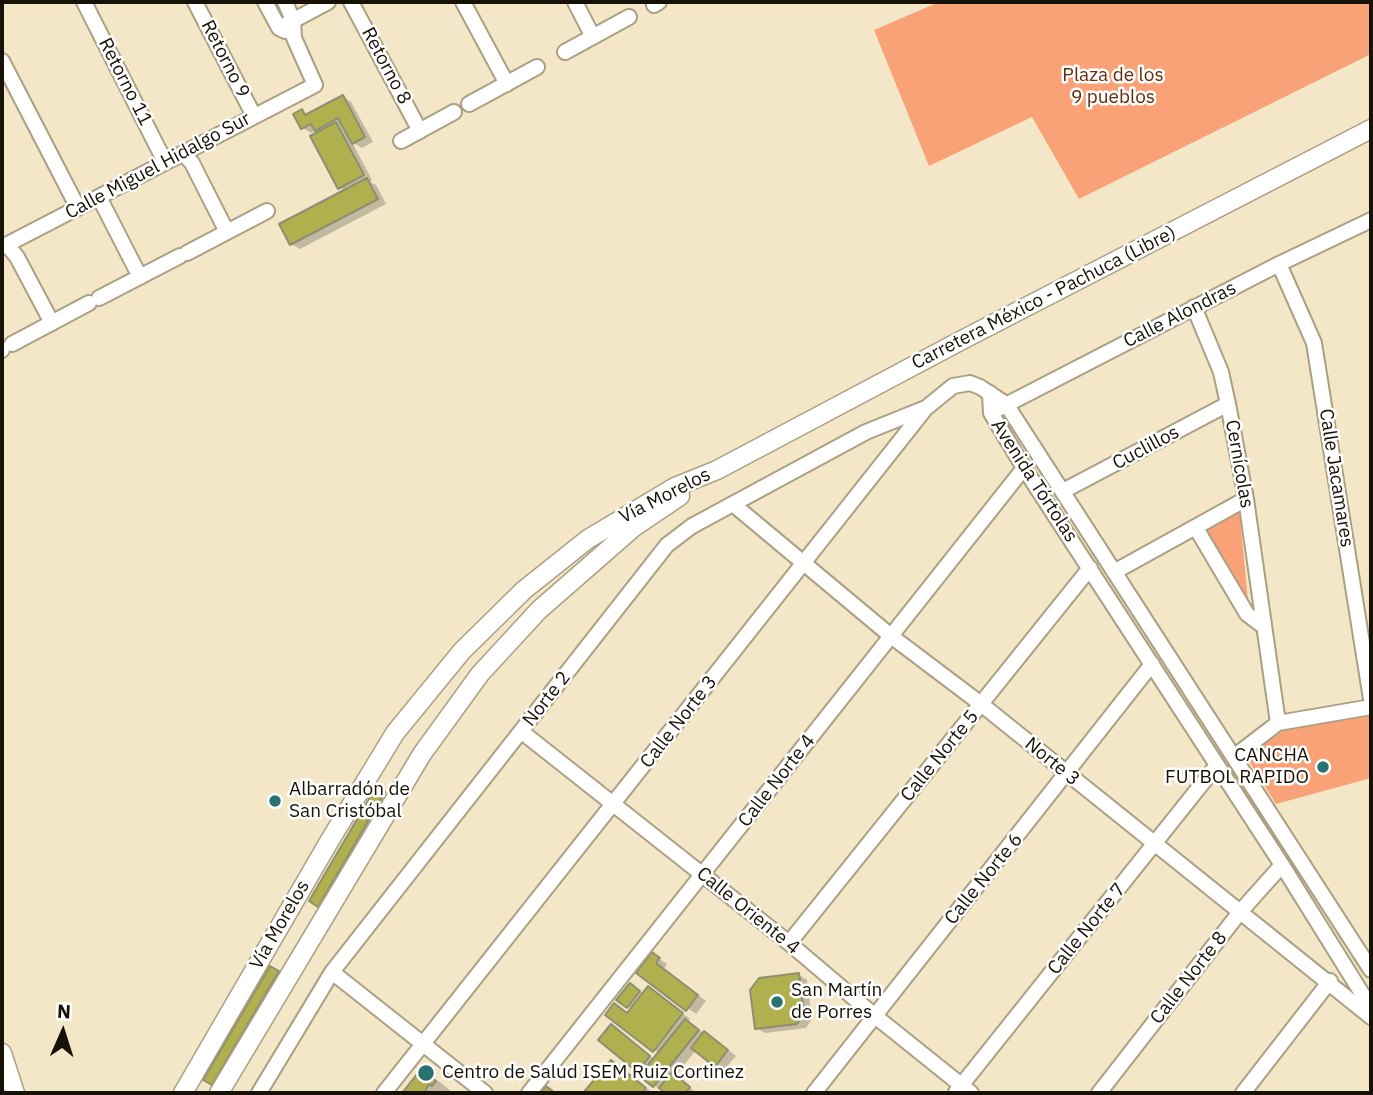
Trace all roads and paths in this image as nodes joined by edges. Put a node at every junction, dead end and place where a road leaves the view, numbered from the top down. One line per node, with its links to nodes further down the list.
1 (84, 2): 25 (street, Retorno 11)
2 (195, 2): 20 (street, Retorno 9)
3 (265, 2): 11 (street)
4 (285, 2): 10 (street)
5 (328, 2): 10 (street)
6 (351, 2): 22 (street, Retorno 8)
7 (463, 2): 17 (street)
8 (575, 2): 12 (street)
9 (629, 17): 12 (street)
10 (293, 20): 11 (street); 13 (street)
11 (279, 28): 13 (street)
12 (593, 37): 14 (street)
13 (294, 38): 20 (street, Calle Miguel Hidalgo Sur)
14 (565, 52)
15 (2, 61): 27 (street)
16 (537, 67): 17 (street)
17 (507, 83): 18 (street)
18 (469, 104)
19 (454, 112): 22 (street)
20 (254, 116): 24 (street, Calle Miguel Hidalgo Sur)
21 (1371, 129): 44 (main road, Carretera México - Pachuca (Libre))
22 (420, 131): 23 (street)
23 (401, 141)
24 (183, 153): 25 (street, Calle Miguel Hidalgo Sur); 30 (street)
25 (165, 162): 26 (street, Calle Miguel Hidalgo Sur)
26 (99, 197): 27 (street, Calle Miguel Hidalgo Sur); 34 (street)
27 (78, 208): 32 (street, Calle Miguel Hidalgo Sur)
28 (267, 211): 30 (street)
29 (1368, 222): 31 (street); 33 (street, Calle Alondras)
30 (227, 232): 34 (street)
31 (1371, 239)
32 (4, 246): 36 (street)
33 (1279, 264): 35 (street, Calle Alondras); 55 (street, Calle Jacamares)
34 (140, 277): 36 (street)
35 (1194, 307): 39 (street, Calle Alondras); 40 (street, Cernícolas)
36 (52, 323): 37 (street)
37 (5, 348)
38 (990, 393): 39 (street, Avenida Tórtolas); 41 (street, Calle Norte 3); 42 (street, Avenida Tórtolas)
39 (1006, 404): 42 (street, Calle Alondras); 45 (street, Avenida Tórtolas)
40 (1228, 404): 45 (street, Cuclillos); 46 (street, Cernícolas)
41 (926, 408): 47 (street, Norte 2); 49 (street, Calle Norte 3)
42 (990, 413): 43 (street, Avenida Tórtolas)
43 (1024, 468): 50 (street, Avenida Tórtolas); 53 (street, Calle Norte 4)
44 (717, 470): 79 (main road, Vía Morelos); 80 (main road, Vía Morelos)
45 (1063, 491): 51 (street, Avenida Tórtolas)
46 (1246, 499): 48 (street); 52 (street, Cernícolas)
47 (734, 505): 49 (street, Norte 3); 59 (street, Norte 2)
48 (1196, 528): 51 (street); 52 (street)
49 (803, 563): 53 (street, Norte 3); 63 (street, Calle Norte 3)
50 (1090, 568): 54 (street, Avenida Tórtolas); 56 (street, Calle Norte 5)
51 (1114, 572): 60 (street, Avenida Tórtolas)
52 (1263, 625): 58 (street, Cernícolas)
53 (891, 636): 56 (street, Norte 3); 66 (street, Calle Norte 4)
54 (1152, 664): 61 (street, Avenida Tórtolas); 62 (street, Calle Norte 6)
55 (1371, 699)
56 (981, 704): 62 (street, Norte 3); 68 (street, Calle Norte 5)
57 (1371, 707): 58 (street)
58 (1278, 723): 60 (street)
59 (522, 732): 63 (street, Calle Oriente 4); 70 (street, Norte 2)
60 (1235, 756): 69 (street, Avenida Tórtolas)
61 (1217, 765): 64 (street, Calle Norte 7); 65 (street, Avenida Tórtolas)
62 (1067, 775): 64 (street, Norte 3); 73 (street, Calle Norte 6)
63 (614, 805): 66 (street, Calle Oriente 4); 75 (street, Calle Norte 3)
64 (1155, 844): 67 (street, Norte 3); 77 (street, Calle Norte 7)
65 (1282, 864): 67 (street, Calle Norte 8); 72 (street, Avenida Tórtolas)
66 (703, 875): 68 (street, Calle Oriente 4); 84 (street, Calle Norte 4)
67 (1240, 912): 71 (street, Norte 3); 86 (street, Calle Norte 8)
68 (789, 943): 73 (street, Calle Oriente 4)
69 (1371, 970)
70 (332, 972): 75 (street); 81 (street, Norte 2)
71 (1330, 981): 74 (street, Norte 3); 87 (street)
72 (1371, 1008)
73 (875, 1016): 77 (street, Calle Oriente 4); 85 (street, Calle Norte 6)
74 (1371, 1017)
75 (423, 1044): 82 (street, Calle Norte 3); 83 (street)
76 (2, 1053): 78 (main road)
77 (963, 1091)
78 (15, 1093)
79 (183, 1093)
80 (219, 1093)
81 (259, 1093)
82 (384, 1093)
83 (485, 1093)
84 (529, 1093)
85 (814, 1093)
86 (1099, 1093)
87 (1243, 1093)

